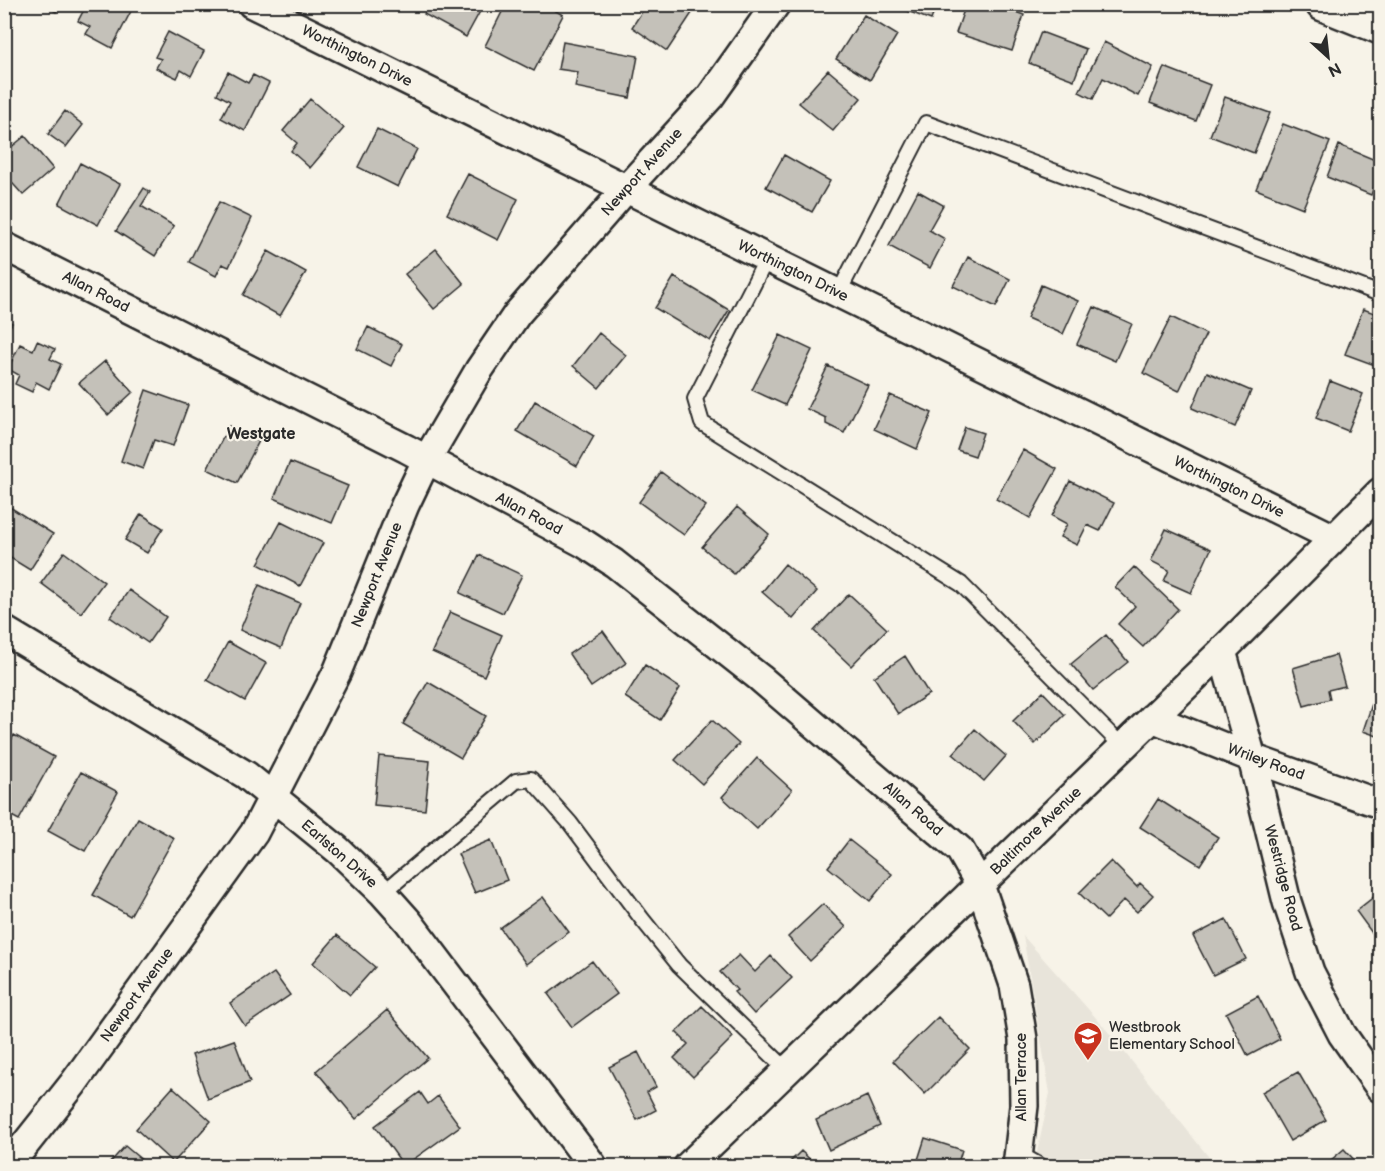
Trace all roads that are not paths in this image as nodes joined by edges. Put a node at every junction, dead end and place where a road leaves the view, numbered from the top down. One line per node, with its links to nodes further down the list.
1 (252, 4): 5 (street, Worthington Drive)
2 (776, 4): 5 (street, Newport Avenue)
3 (1323, 4): 4 (main road)
4 (1380, 27)
5 (626, 189): 7 (street, Worthington Drive); 10 (street, Newport Avenue)
6 (4, 246): 10 (street, Allan Road)
7 (767, 258): 8 (street, Worthington Drive); 16 (lane)
8 (838, 294): 9 (lane); 12 (street, Worthington Drive)
9 (1380, 294)
10 (427, 459): 18 (street, Newport Avenue); 20 (street, Allan Road)
11 (1380, 492): 12 (street, Baltimore Avenue)
12 (1334, 538): 14 (street, Baltimore Avenue)
13 (4, 630): 18 (street, Earlston Drive)
14 (1222, 651): 15 (street, Baltimore Avenue); 17 (street, Westridge Road)
15 (1152, 718): 16 (street, Baltimore Avenue); 17 (street, Wriley Road)
16 (1123, 747): 20 (street, Baltimore Avenue)
17 (1252, 758): 19 (street, Wriley Road); 23 (street, Westridge Road)
18 (274, 797): 21 (street, Earlston Drive); 25 (street, Newport Avenue)
19 (1380, 804)
20 (980, 885): 22 (street, Baltimore Avenue); 24 (street, Allan Terrace)
21 (383, 893): 22 (lane); 26 (street, Earlston Drive)
22 (787, 1070): 27 (street, Baltimore Avenue)
23 (1380, 1089)
24 (1017, 1160): 28 (lane)
25 (8, 1167)
26 (593, 1167)
27 (688, 1167)
28 (1041, 1167)

